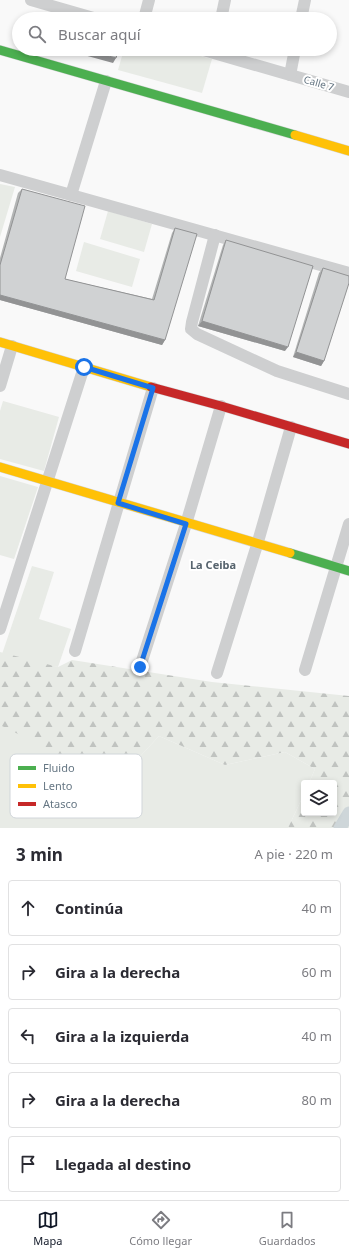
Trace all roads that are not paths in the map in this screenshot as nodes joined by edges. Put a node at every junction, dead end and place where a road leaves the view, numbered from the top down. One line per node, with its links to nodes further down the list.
1 (31, 0): 5 (street)
2 (149, 0): 7 (street)
3 (226, 0): 8 (street)
4 (305, 0): 9 (street)
5 (61, 4): 6 (street)
6 (80, 12)
7 (146, 12)
8 (223, 12)
9 (302, 12)
10 (0, 50): 11 (street)
11 (12, 54)
12 (21, 56): 16 (street)
13 (229, 56): 15 (street, Calle 7)
14 (294, 56): 15 (street)
15 (290, 75): 17 (street, Calle 7)
16 (106, 81): 18 (street); 20 (street)
17 (349, 92)
18 (349, 151)
19 (0, 175): 20 (street)
20 (71, 194): 21 (street)
21 (215, 235): 22 (street); 28 (street)
22 (349, 273)
23 (0, 342): 24 (street)
24 (12, 346): 25 (street); 26 (street)
25 (84, 367): 27 (street); 33 (street)
26 (0, 386)
27 (153, 388): 29 (street); 34 (street)
28 (349, 394)
29 (221, 406): 30 (street); 35 (street)
30 (291, 427): 31 (street); 37 (street)
31 (349, 444)
32 (0, 467): 33 (street)
33 (48, 481): 34 (street); 40 (street)
34 (118, 503): 35 (street); 41 (street)
35 (186, 524): 37 (street); 42 (street)
36 (349, 524): 38 (street)
37 (257, 545): 38 (street); 44 (street)
38 (336, 569): 39 (street); 43 (street)
39 (349, 572)
40 (0, 629)
41 (75, 651)
42 (140, 667)
43 (304, 670)
44 (217, 673)

